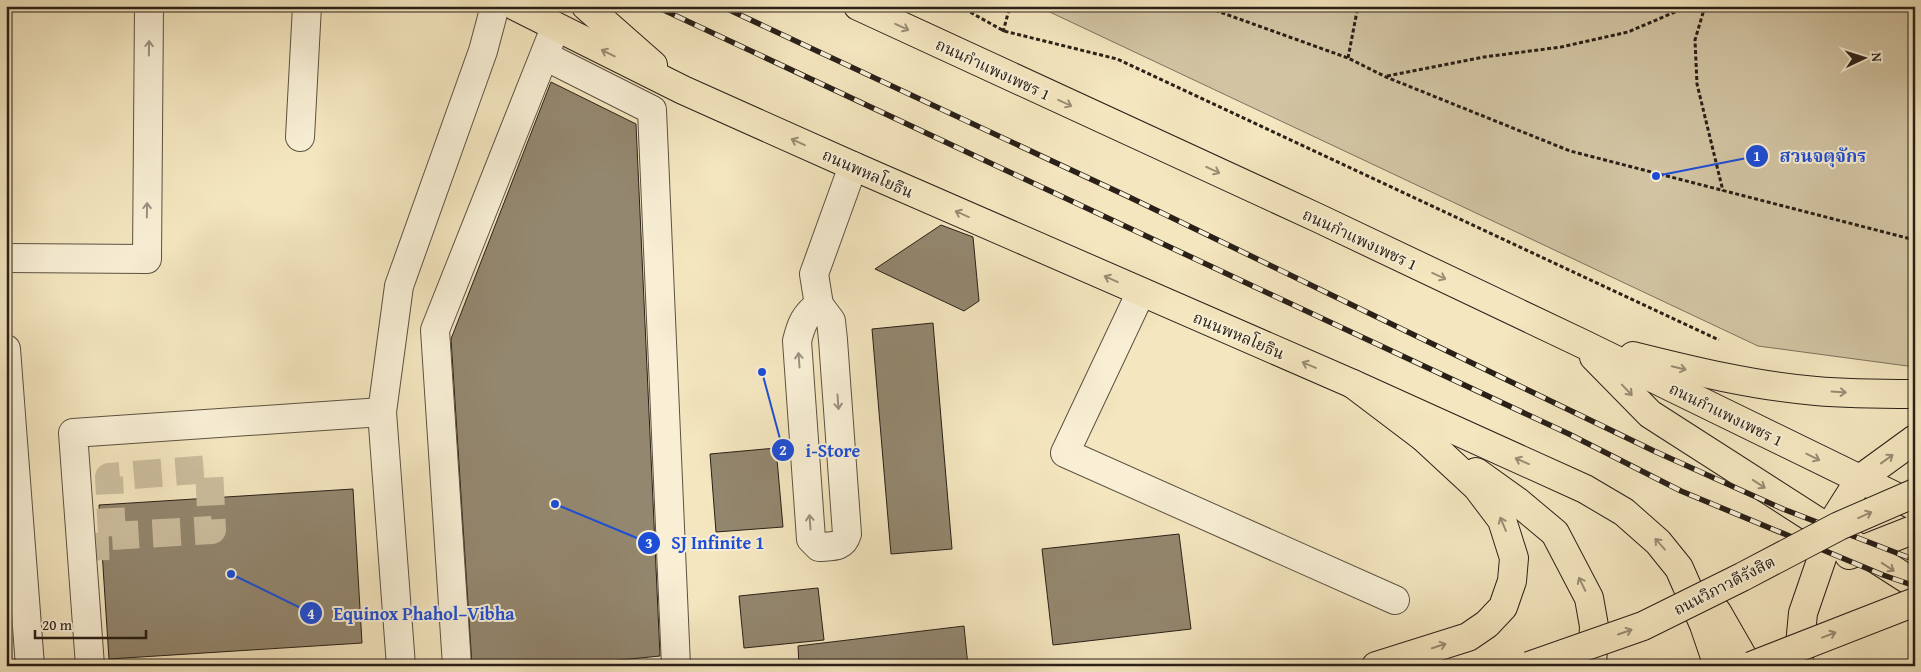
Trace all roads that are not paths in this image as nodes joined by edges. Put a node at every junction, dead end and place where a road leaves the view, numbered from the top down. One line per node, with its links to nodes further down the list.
1 (149, 6): 12 (street, one-way to 1)
2 (307, 6): 10 (street)
3 (495, 6): 19 (street)
4 (515, 6): 7 (main road, ถนนพหลโยธิน)
5 (586, 6): 9 (main road, ถนนพหลโยธิน)
6 (858, 6): 15 (main road, ถนนกำแพงเพชร 1, one-way to 15)
7 (555, 27): 8 (street); 9 (main road, ถนนพหลโยธิน, one-way to 7)
8 (545, 56): 36 (street); 37 (street)
9 (683, 90): 11 (main road, ถนนพหลโยธิน, one-way to 9)
10 (300, 138)
11 (852, 166): 13 (main road, ถนนพหลโยธิน, one-way to 11); 14 (street)
12 (6, 258)
13 (1141, 292): 17 (main road, ถนนพหลโยธิน, one-way to 13); 31 (street)
14 (819, 305): 14 (street, one-way to 14)
15 (1581, 343): 18 (main road, one-way to 18); 22 (main road, ถนนกำแพงเพชร 1, one-way to 22); 26 (main road, one-way to 26)
16 (6, 349): 33 (street)
17 (1353, 384): 20 (main road); 29 (main road, ถนนพหลโยธิน, one-way to 17)
18 (1915, 394)
19 (382, 412): 34 (street); 35 (street)
20 (1423, 437): 38 (main road, one-way to 20); 40 (main road, one-way to 20)
21 (1915, 439): 22 (main road, one-way to 21)
22 (1860, 479): 24 (main road, ถนนกำแพงเพชร 1); 26 (main road)
23 (1915, 493): 39 (main road, ถนนวิภาวดีรังสิต, one-way to 23, bridge)
24 (1915, 506)
25 (1915, 529): 27 (main road)
26 (1830, 530): 27 (main road); 28 (main road)
27 (1862, 550): 28 (main road); 30 (main road, one-way to 30)
28 (1820, 567): 43 (main road)
29 (1679, 568): 41 (main road, ถนนพหลโยธิน); 42 (main road)
30 (1915, 584)
31 (1395, 600)
32 (1915, 602): 42 (main road, one-way to 32, bridge)
33 (30, 666)
34 (90, 666)
35 (401, 666)
36 (457, 666)
37 (676, 666)
38 (1376, 666)
39 (1529, 666)
40 (1592, 666)
41 (1718, 666)
42 (1749, 666)
43 (1798, 666)

